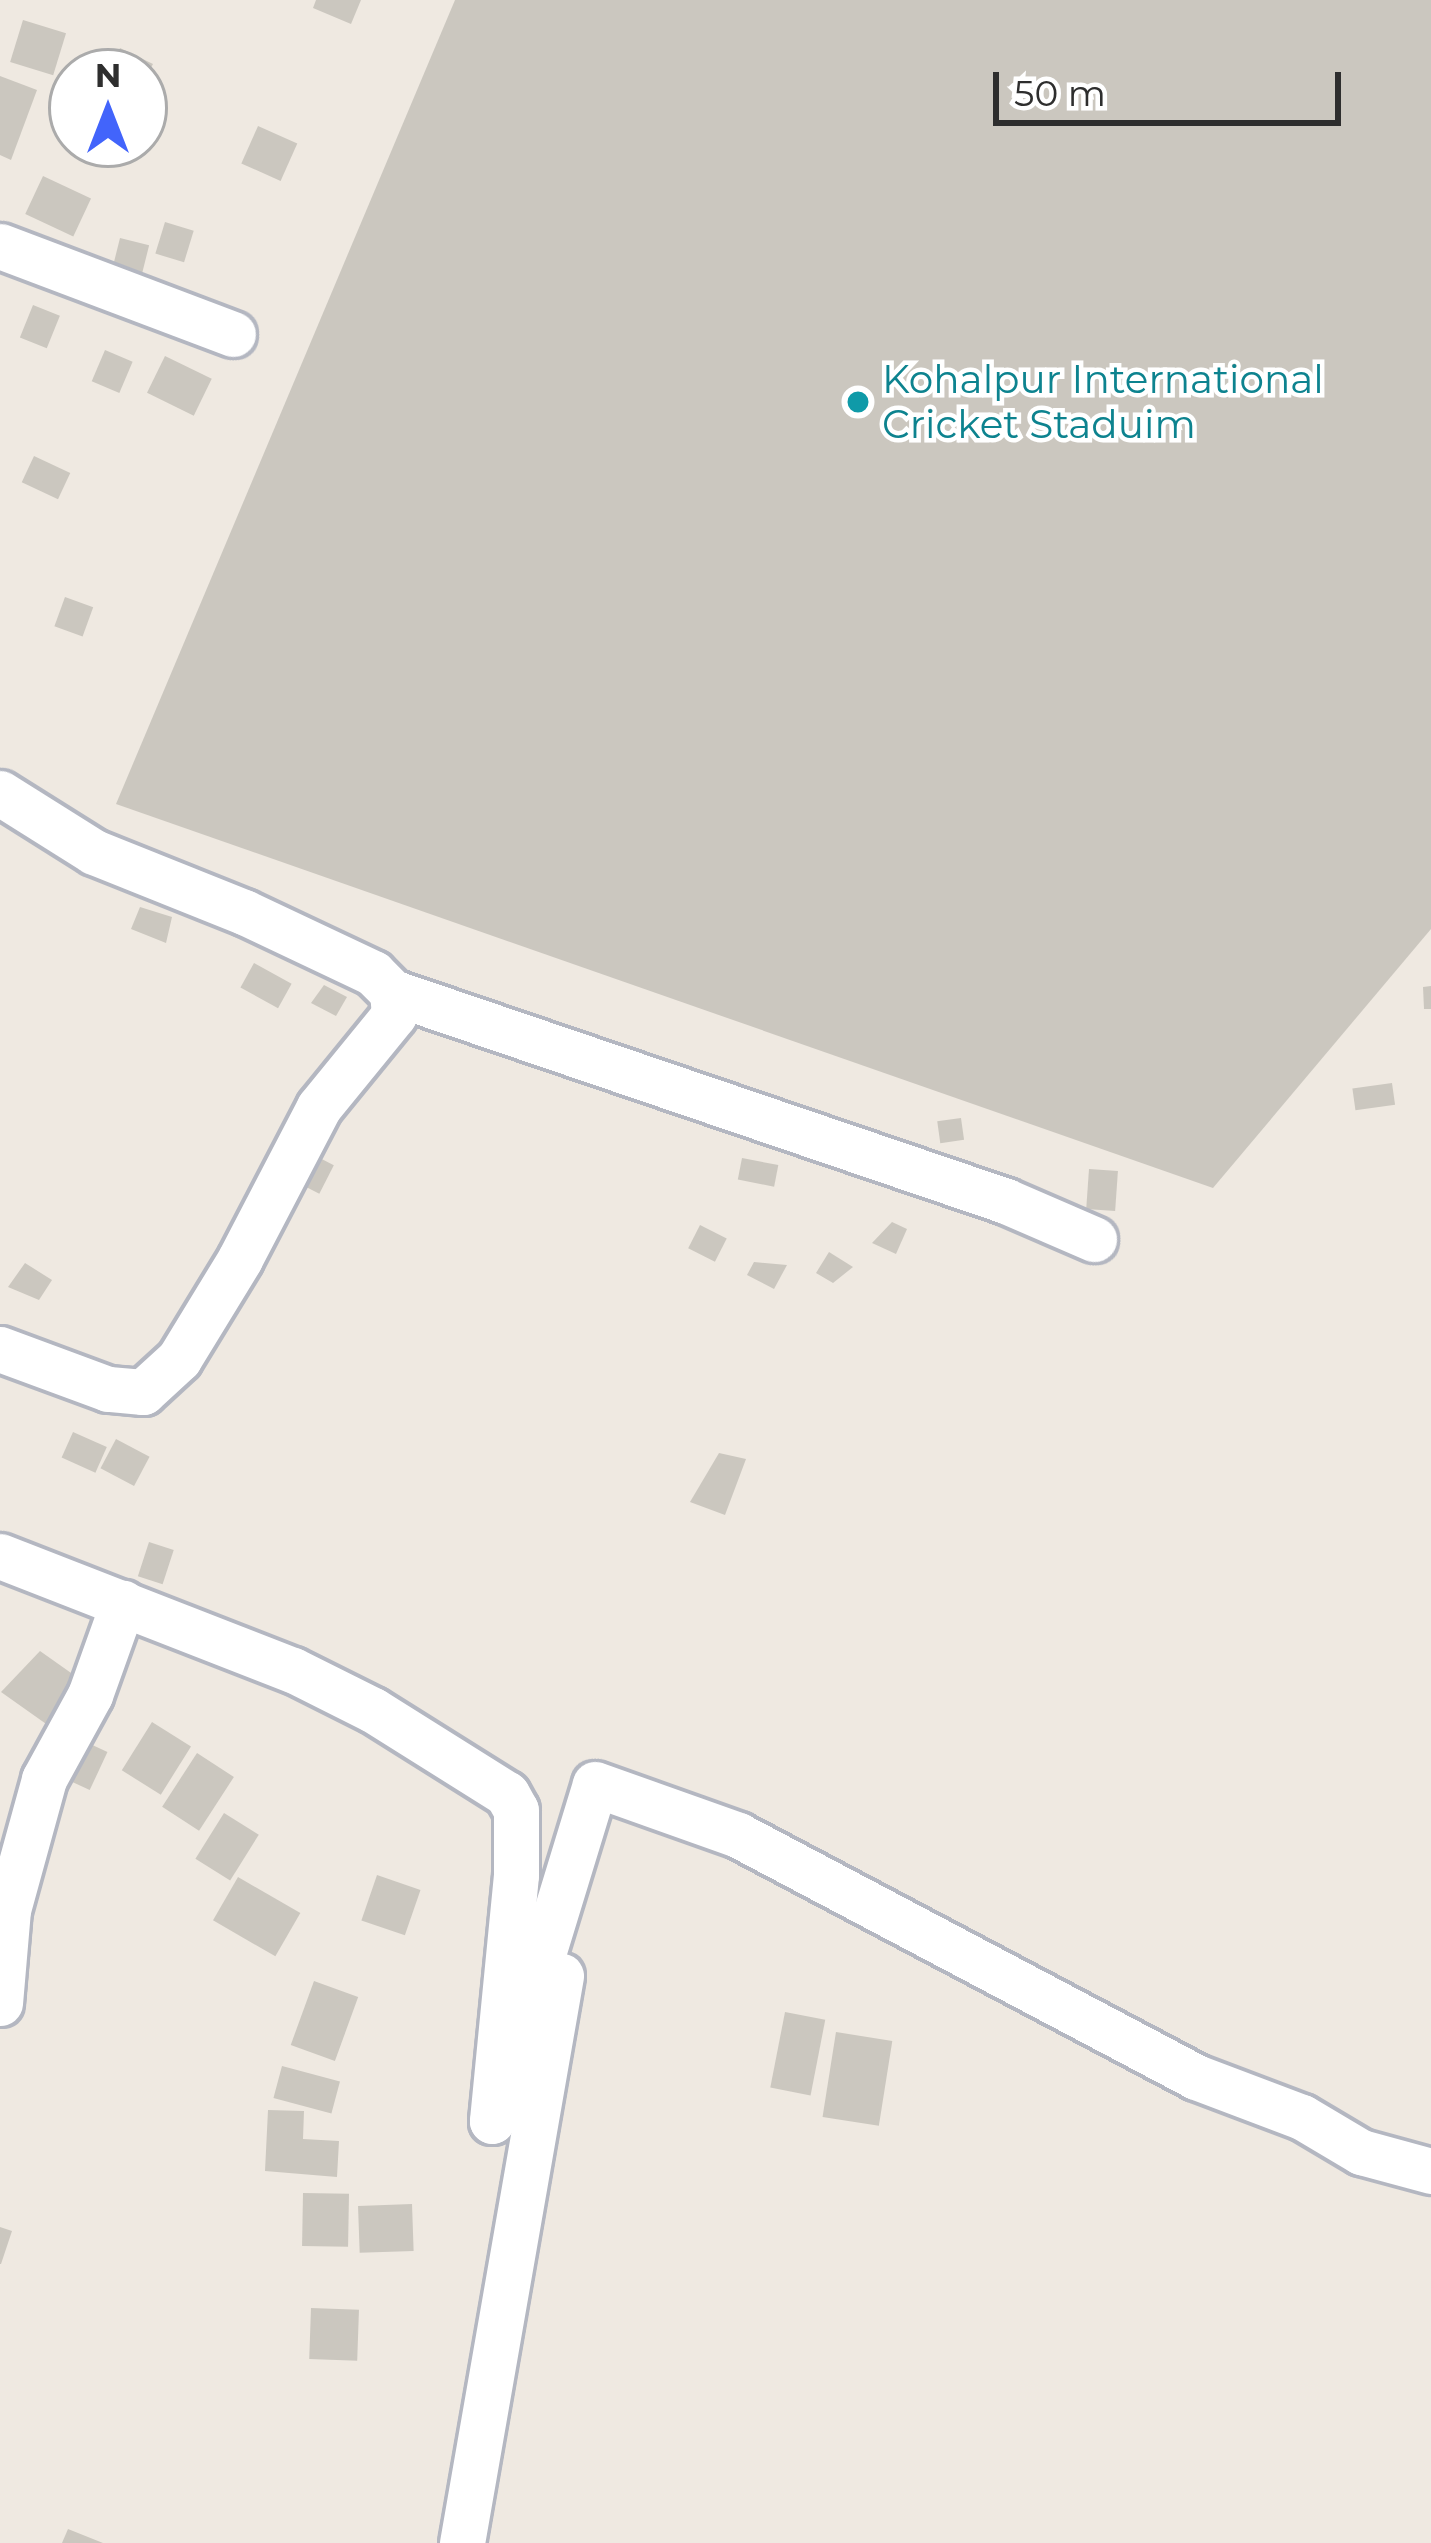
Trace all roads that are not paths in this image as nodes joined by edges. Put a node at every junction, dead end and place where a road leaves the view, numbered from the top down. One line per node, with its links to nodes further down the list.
1 (0, 246): 2 (street)
2 (233, 334)
3 (0, 793): 4 (street)
4 (392, 992): 5 (street); 6 (street)
5 (1094, 1239)
6 (0, 1349)
7 (0, 1556): 8 (street)
8 (122, 1603): 9 (street); 10 (street)
9 (595, 1784): 11 (street); 12 (street)
10 (0, 2003)
11 (1431, 2171)
12 (461, 2543)

